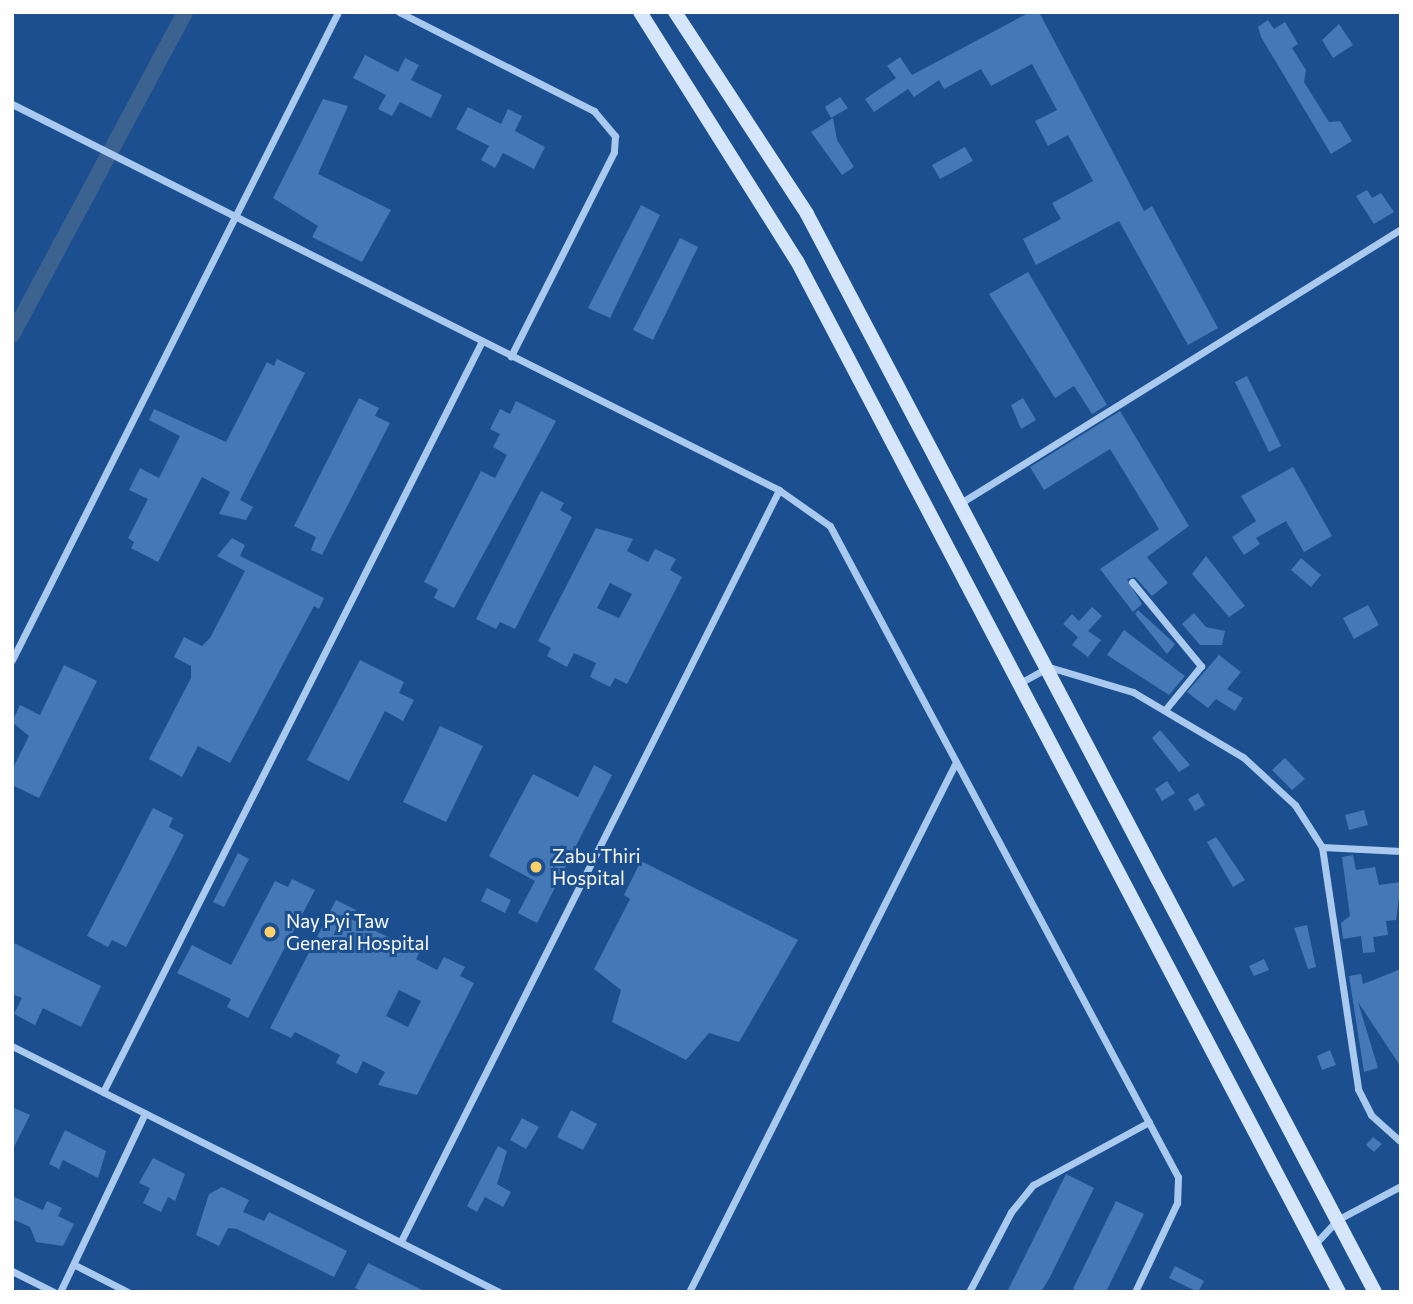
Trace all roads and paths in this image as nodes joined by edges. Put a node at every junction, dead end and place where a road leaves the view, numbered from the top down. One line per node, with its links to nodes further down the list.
1 (338, 12): 6 (street)
2 (399, 12): 9 (street)
3 (640, 12): 15 (main road)
4 (675, 12): 11 (main road)
5 (12, 104): 6 (street)
6 (235, 218): 8 (street); 13 (street)
7 (1401, 229): 11 (street)
8 (482, 341): 9 (street); 21 (street)
9 (511, 356): 10 (street)
10 (779, 490): 17 (street); 27 (street)
11 (958, 505): 14 (main road)
12 (1132, 582): 16 (street)
13 (12, 660)
14 (1049, 667): 15 (street); 16 (street); 26 (main road)
15 (1020, 683): 28 (main road)
16 (1165, 710): 18 (street)
17 (954, 764): 23 (street); 36 (street)
18 (1322, 847): 19 (street); 24 (street)
19 (1401, 851)
20 (12, 1046): 21 (street)
21 (103, 1092): 22 (street)
22 (145, 1113): 27 (street); 29 (street)
23 (1149, 1122): 37 (street); 38 (street)
24 (1401, 1142)
25 (1401, 1186): 26 (street)
26 (1337, 1220): 28 (street); 40 (main road)
27 (401, 1241): 31 (street)
28 (1314, 1245): 39 (main road)
29 (75, 1265): 33 (street); 34 (street)
30 (12, 1271): 32 (street)
31 (481, 1288): 35 (street)
32 (54, 1292)
33 (60, 1292)
34 (128, 1292)
35 (499, 1292)
36 (689, 1292)
37 (969, 1292)
38 (1135, 1292)
39 (1339, 1292)
40 (1375, 1292)

